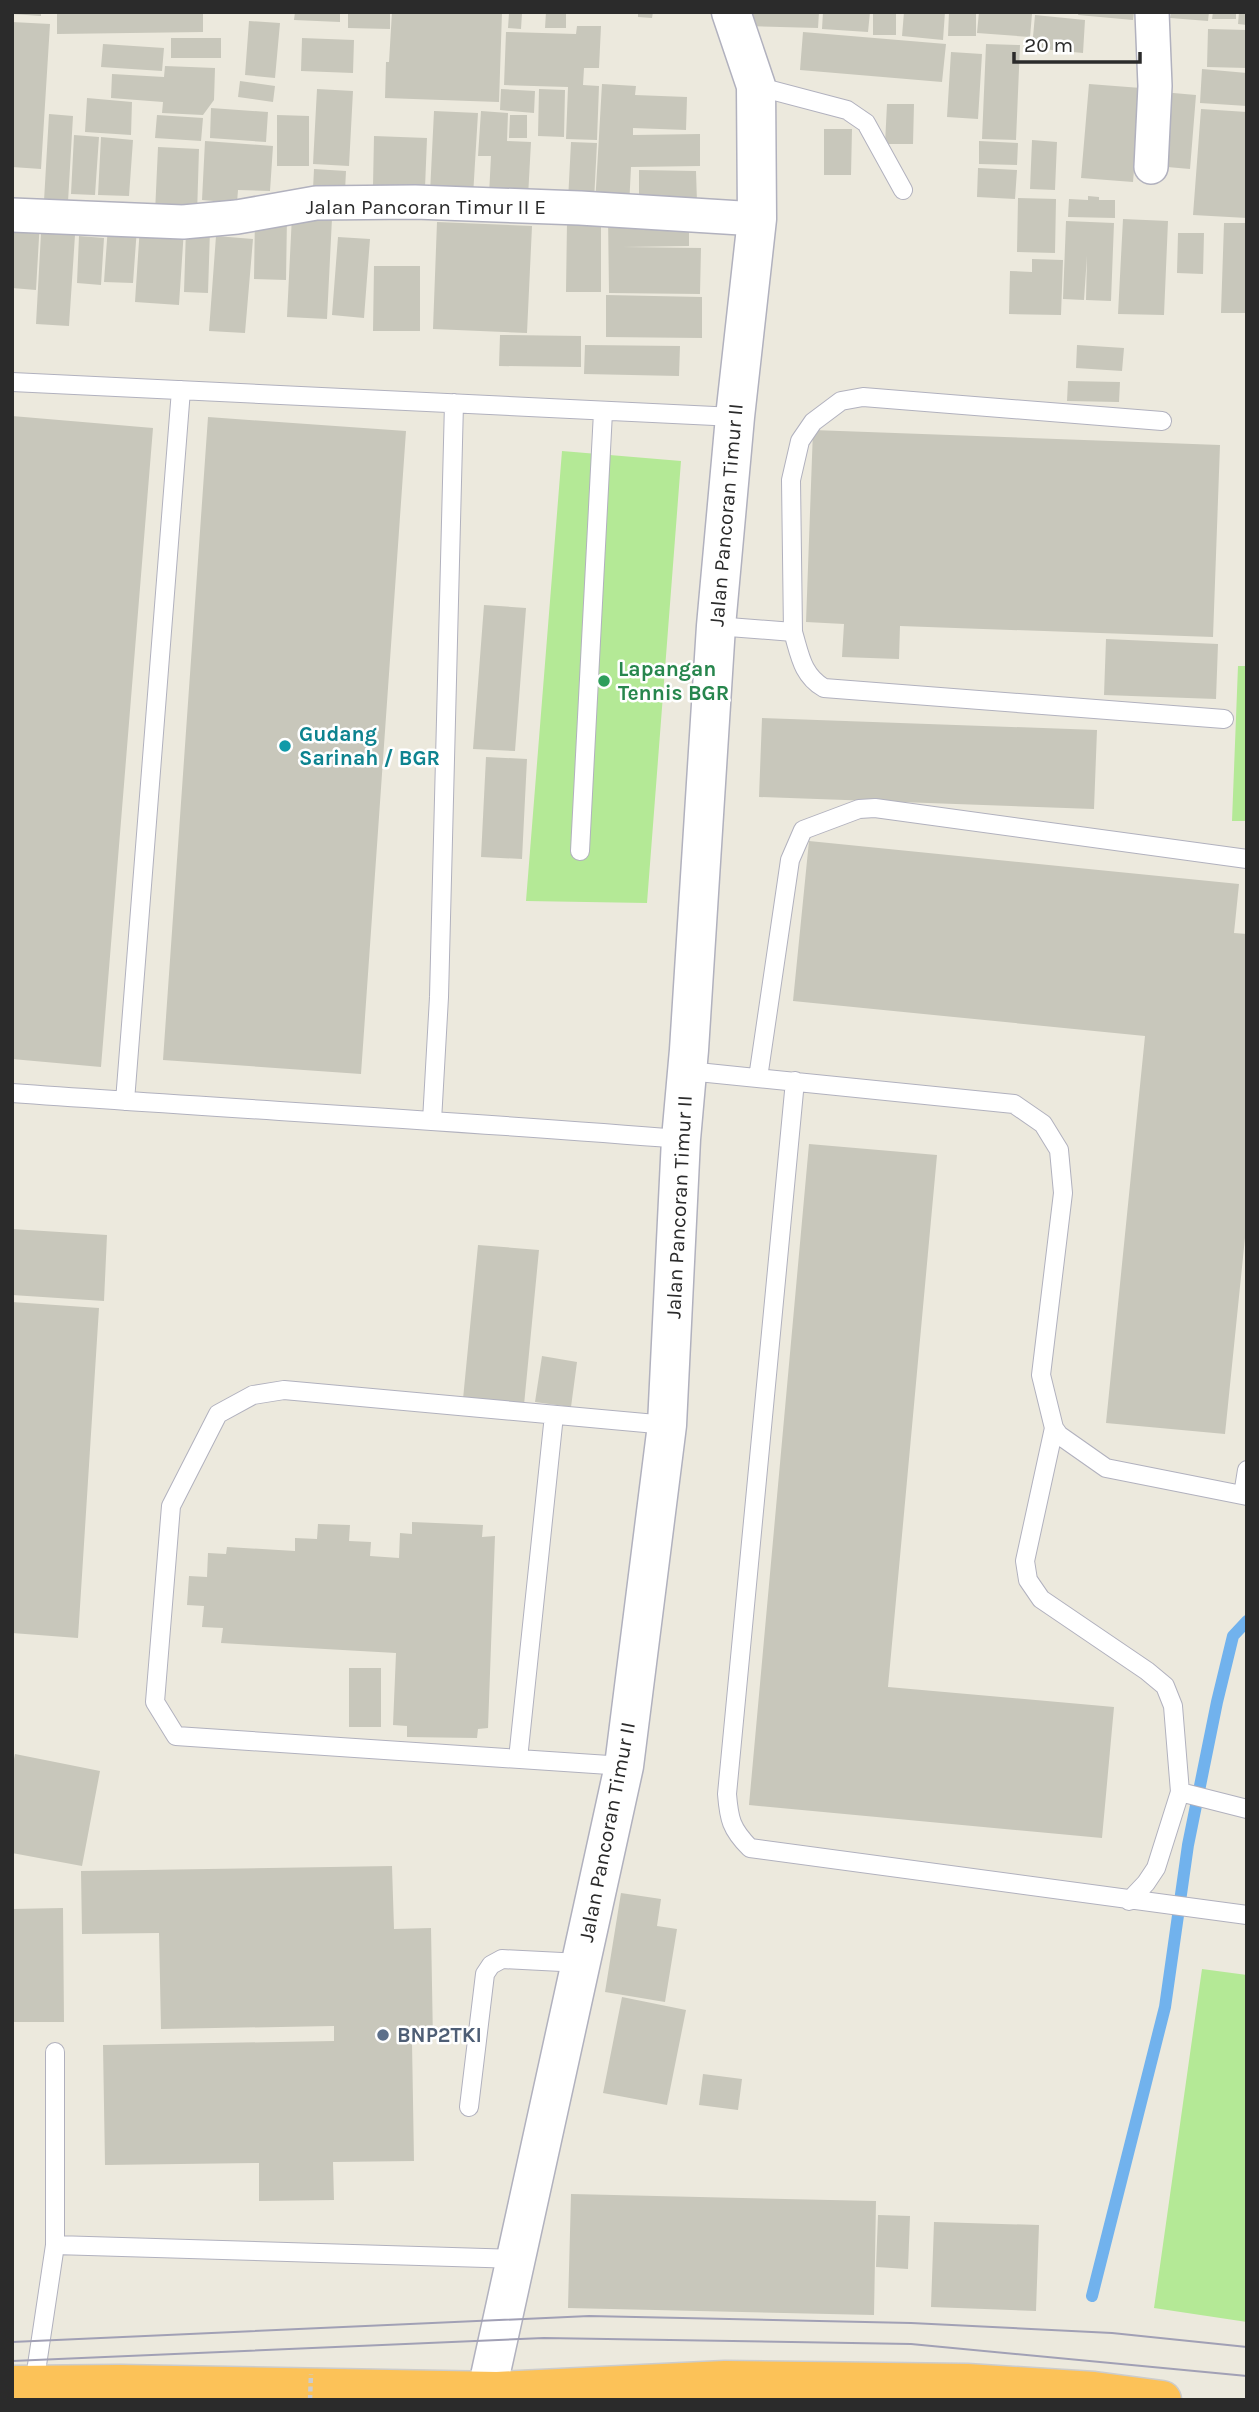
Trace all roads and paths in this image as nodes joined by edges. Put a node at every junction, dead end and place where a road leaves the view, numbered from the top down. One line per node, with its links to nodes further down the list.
1 (731, 12): 3 (street, Jalan Pancoran Timur II)
2 (1152, 12): 4 (street)
3 (756, 86): 5 (lane); 7 (street, Jalan Pancoran Timur II)
4 (1151, 167)
5 (902, 190)
6 (12, 215): 7 (street, Jalan Pancoran Timur II E)
7 (757, 219): 12 (street, Jalan Pancoran Timur II)
8 (12, 382): 9 (lane)
9 (181, 390): 10 (lane); 23 (lane)
10 (454, 403): 11 (lane); 24 (lane)
11 (603, 412): 12 (lane); 17 (lane)
12 (735, 417): 14 (street, Jalan Pancoran Timur II)
13 (1162, 421): 15 (lane)
14 (716, 626): 15 (lane); 19 (street, Jalan Pancoran Timur II)
15 (793, 632): 16 (lane)
16 (1224, 719)
17 (580, 851)
18 (1247, 859): 20 (lane)
19 (688, 1071): 20 (lane); 25 (street, Jalan Pancoran Timur II)
20 (758, 1078): 21 (lane)
21 (795, 1081): 28 (lane); 35 (lane)
22 (12, 1093): 23 (lane)
23 (125, 1101): 24 (lane)
24 (432, 1121): 25 (lane)
25 (681, 1139): 27 (street, Jalan Pancoran Timur II)
26 (554, 1415): 27 (lane); 31 (lane); 31 (lane)
27 (667, 1425): 32 (street, Jalan Pancoran Timur II)
28 (1054, 1428): 30 (lane); 33 (lane)
29 (1247, 1470): 30 (lane)
30 (1245, 1496)
31 (518, 1759): 32 (lane)
32 (624, 1766): 37 (street, Jalan Pancoran Timur II)
33 (1186, 1793): 34 (lane); 35 (lane)
34 (1243, 1808)
35 (1129, 1901): 36 (lane)
36 (1242, 1915)
37 (581, 1963): 39 (lane); 41 (street, Jalan Pancoran Timur II)
38 (55, 2052): 40 (lane)
39 (469, 2107)
40 (55, 2245): 41 (lane); 44 (lane)
41 (516, 2259): 45 (street, Jalan Pancoran Timur II)
42 (311, 2374): 46 (path, bridge)
43 (725, 2380): 45 (highway); 47 (lane); 48 (highway); 49 (highway)
44 (23, 2385): 45 (highway)
45 (487, 2390)
46 (310, 2400)
47 (676, 2400)
48 (810, 2400)
49 (1162, 2400)

